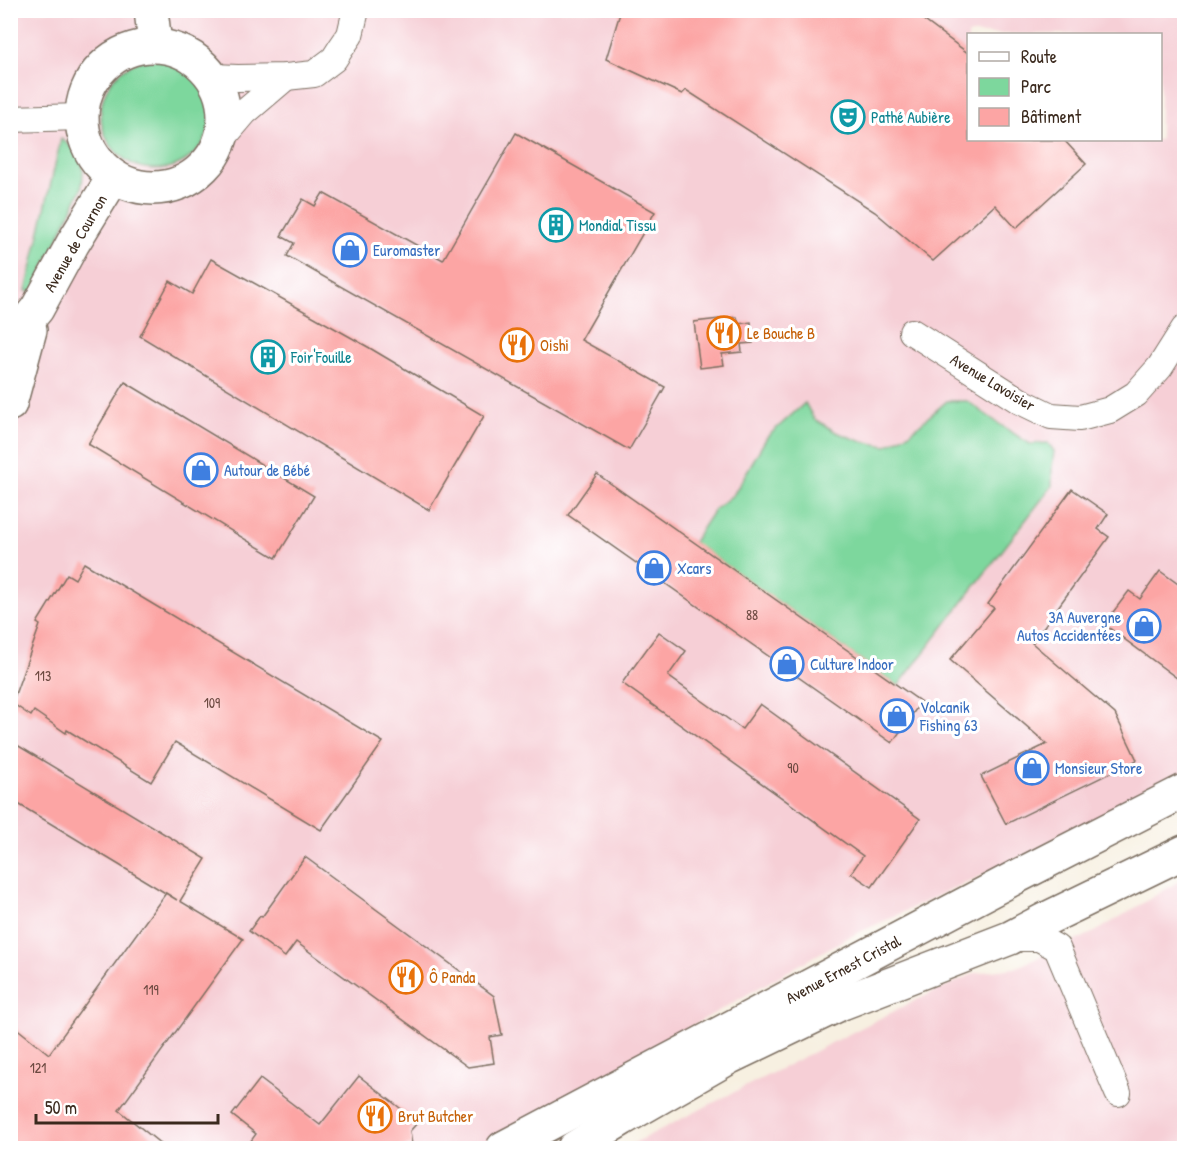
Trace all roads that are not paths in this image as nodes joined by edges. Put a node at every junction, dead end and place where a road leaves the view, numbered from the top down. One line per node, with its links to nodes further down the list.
1 (151, 10): 3 (main road)
2 (356, 10): 5 (street)
3 (155, 44): 4 (main road); 6 (main road)
4 (213, 76): 5 (street); 8 (main road)
5 (286, 77): 8 (street)
6 (81, 117): 7 (street); 9 (main road)
7 (10, 119)
8 (222, 139): 9 (main road)
9 (113, 178): 10 (main road, Avenue de Cournon)
10 (36, 309): 13 (main road, Avenue de Cournon); 14 (main road, Avenue de Cournon)
11 (1185, 329): 12 (street, Avenue Lavoisier)
12 (912, 332)
13 (10, 353)
14 (10, 404)
15 (1185, 791): 21 (main road, Avenue Ernest Cristal)
16 (1185, 852): 17 (main road, Avenue Ernest Cristal)
17 (1081, 902): 18 (main road, Avenue Ernest Cristal); 19 (street)
18 (1010, 938): 19 (street); 22 (main road, Avenue Ernest Cristal)
19 (1057, 948): 20 (street)
20 (1118, 1093)
21 (503, 1149)
22 (574, 1149)

